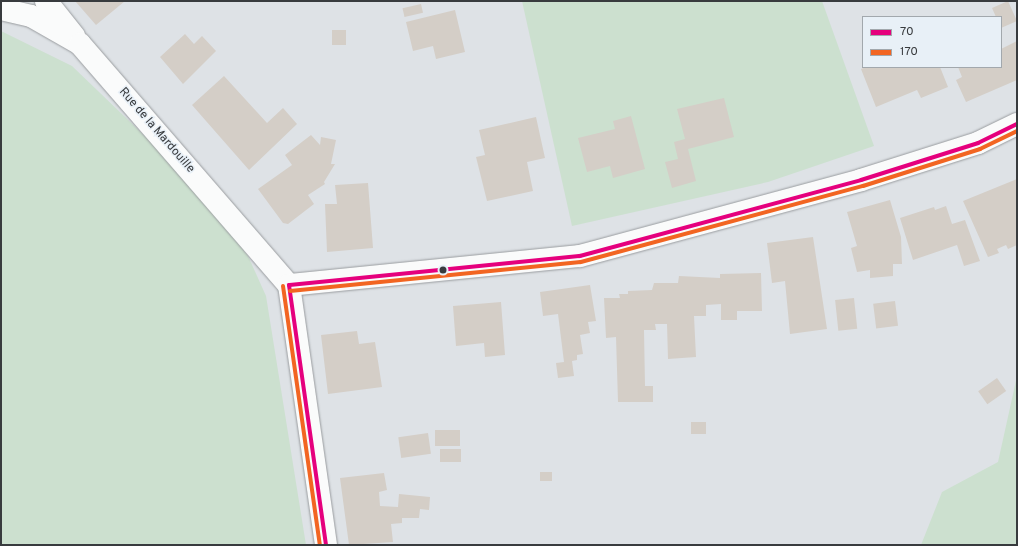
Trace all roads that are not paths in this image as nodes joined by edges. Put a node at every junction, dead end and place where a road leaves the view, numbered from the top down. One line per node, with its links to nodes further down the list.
1 (46, 1): 3 (street)
2 (1, 9): 3 (street, Rue de la Mardouille)
3 (80, 44): 5 (street, Rue de la Mardouille)
4 (1017, 124): 5 (street)
5 (289, 285): 6 (street)
6 (326, 545)

